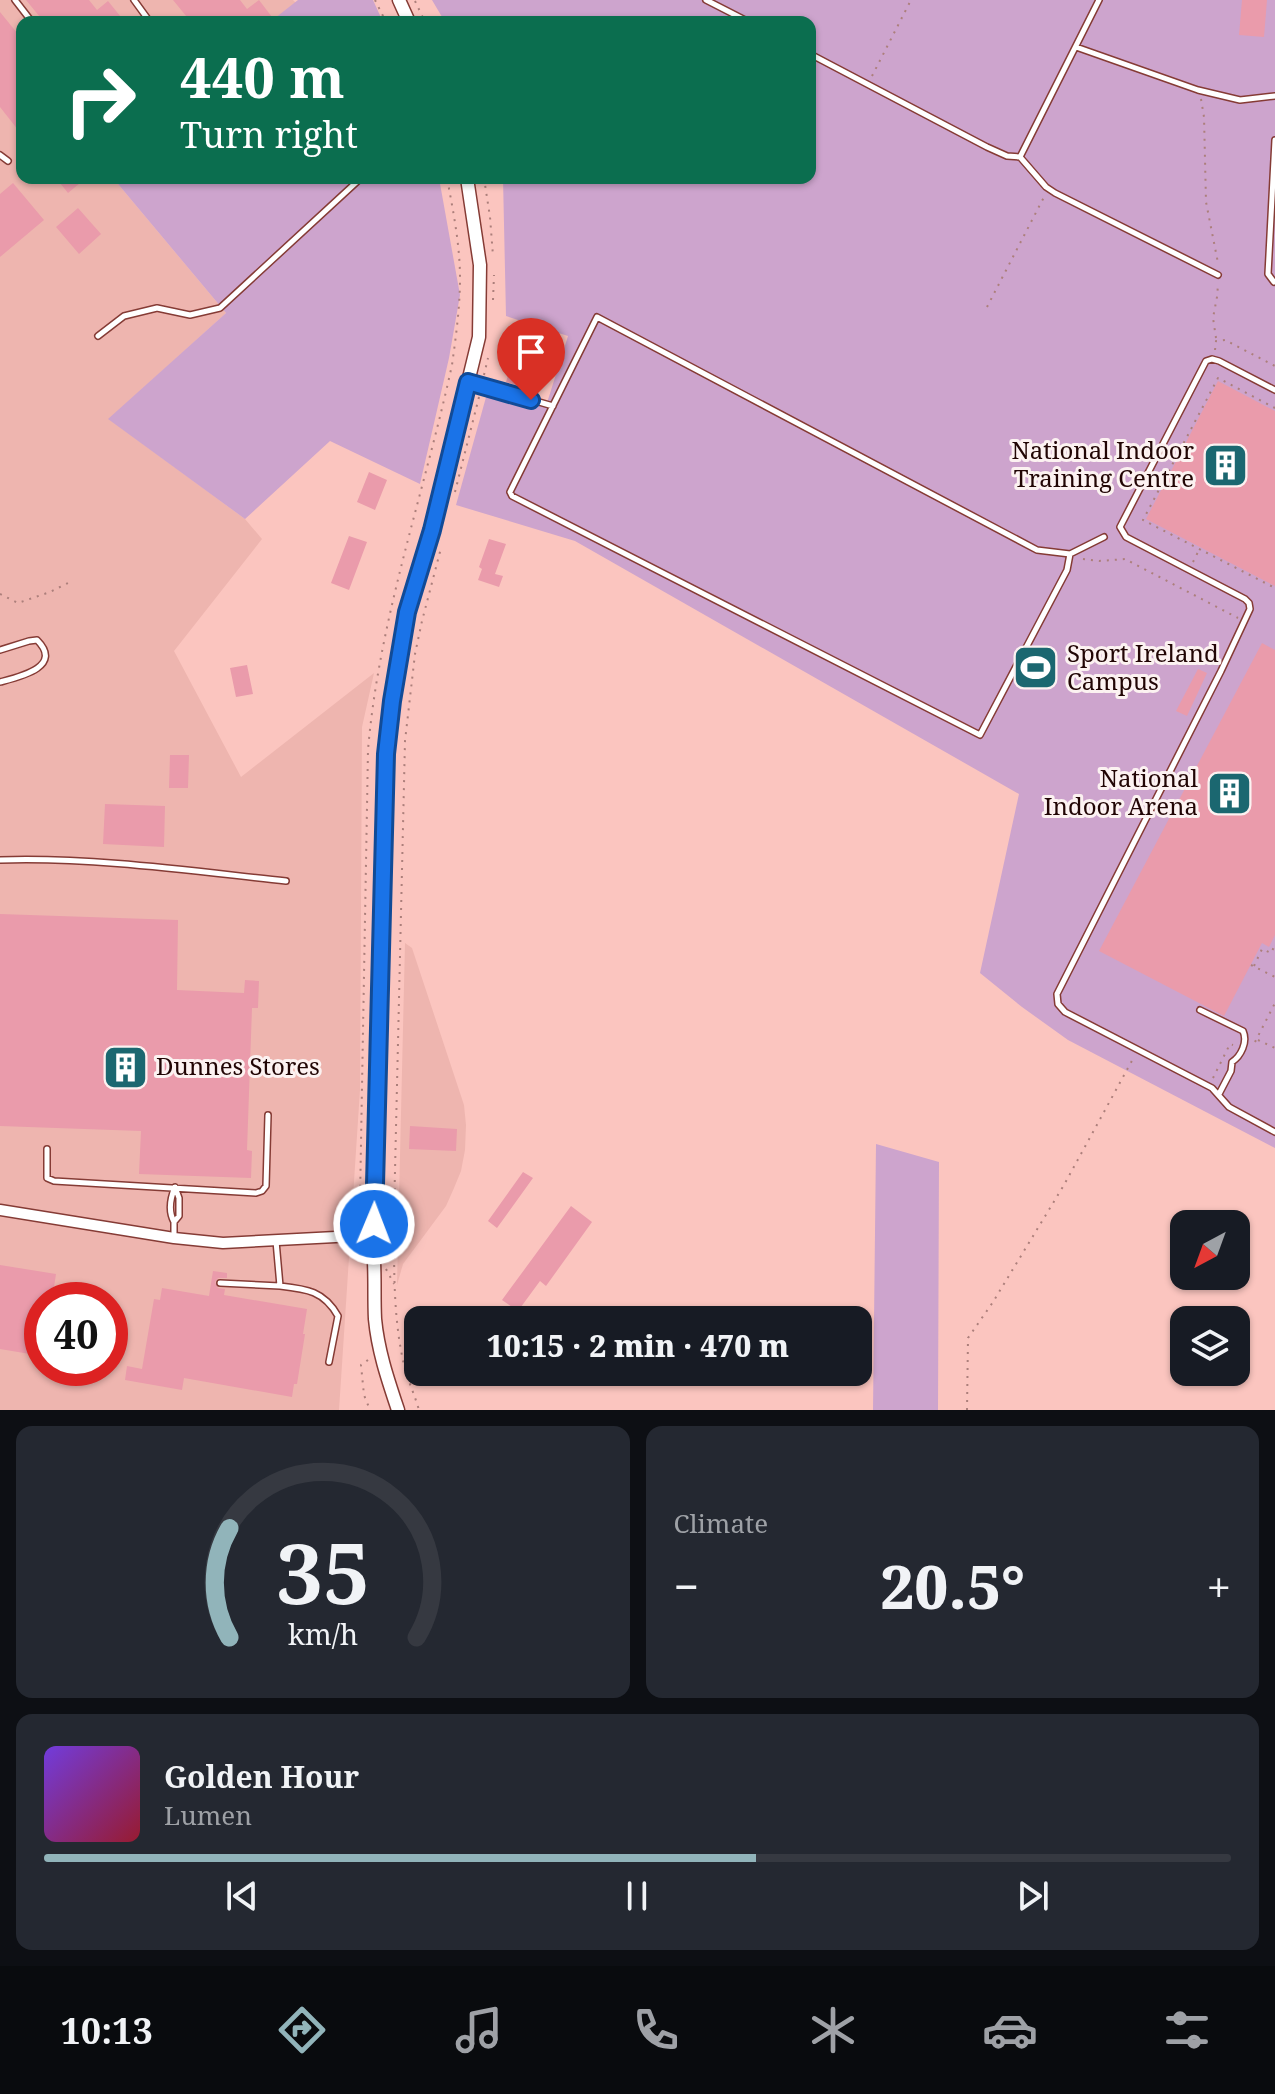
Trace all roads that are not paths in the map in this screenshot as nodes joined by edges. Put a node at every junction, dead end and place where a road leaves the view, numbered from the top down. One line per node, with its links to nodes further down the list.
1 (15, 0): 4 (lane)
2 (706, 0): 5 (lane)
3 (1099, 0): 6 (lane)
4 (27, 16)
5 (737, 16)
6 (1076, 47): 8 (lane); 11 (lane)
7 (816, 57): 11 (lane)
8 (1275, 96)
9 (1275, 140): 16 (lane)
10 (0, 155): 12 (lane)
11 (1020, 157): 15 (lane)
12 (8, 161)
13 (354, 184): 17 (lane)
14 (468, 184): 18 (street)
15 (1218, 275)
16 (1274, 282)
17 (98, 336)
18 (468, 382): 20 (lane); 35 (street)
19 (1275, 390): 28 (lane)
20 (553, 406): 22 (lane); 22 (lane)
21 (1104, 537): 22 (lane)
22 (1070, 554)
23 (0, 650): 24 (lane)
24 (0, 682)
25 (0, 860): 26 (lane)
26 (286, 881)
27 (1200, 1010): 28 (lane)
28 (1219, 1094): 30 (lane)
29 (268, 1115): 32 (lane)
30 (1275, 1132)
31 (47, 1149): 32 (lane)
32 (175, 1187): 36 (lane)
33 (0, 1210): 36 (street)
34 (396, 1224): 35 (lane)
35 (374, 1229): 37 (street); 41 (street)
36 (174, 1238): 37 (street)
37 (276, 1240): 39 (lane)
38 (220, 1283): 39 (lane)
39 (280, 1286): 40 (lane)
40 (329, 1362)
41 (398, 1410)

